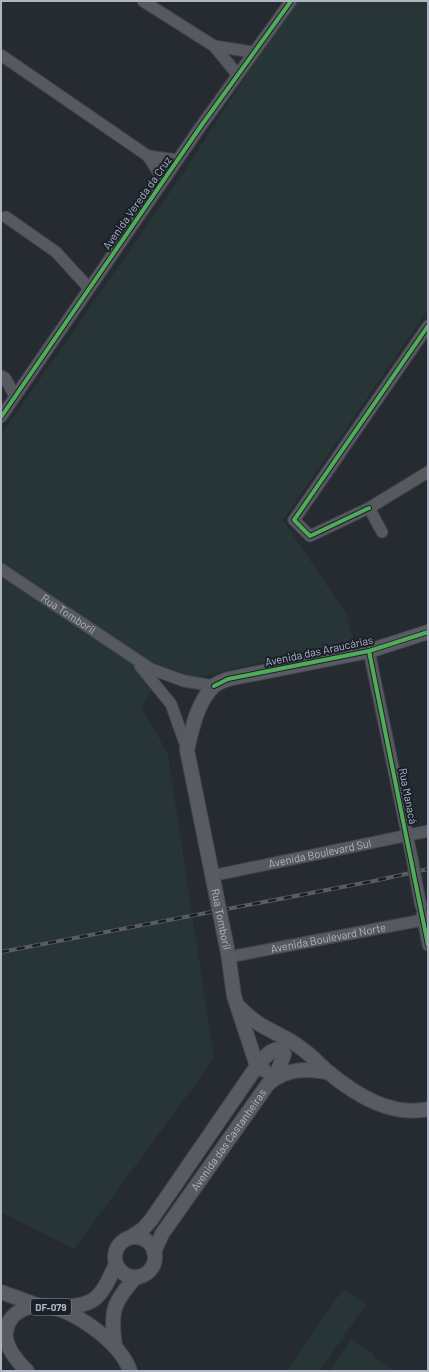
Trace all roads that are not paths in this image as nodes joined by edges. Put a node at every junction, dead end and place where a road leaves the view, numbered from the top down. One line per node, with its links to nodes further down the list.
1 (143, 1): 3 (street)
2 (291, 1): 4 (street, Avenida Vereda da Cruz)
3 (214, 46): 4 (street); 6 (street)
4 (252, 52): 6 (street, Avenida Vereda da Cruz)
5 (1, 55): 7 (street)
6 (237, 74): 8 (street, Avenida Vereda da Cruz)
7 (148, 156): 8 (street); 9 (street)
8 (177, 160): 9 (street, Avenida Vereda da Cruz)
9 (163, 180): 11 (street, Avenida Vereda da Cruz)
10 (6, 217): 11 (street)
11 (89, 288): 14 (street, Avenida Vereda da Cruz)
12 (428, 326): 18 (street)
13 (3, 377): 14 (street); 15 (street)
14 (27, 378): 15 (street, Avenida Vereda da Cruz)
15 (15, 396): 16 (street, Avenida Vereda da Cruz)
16 (1, 417)
17 (428, 472): 18 (street)
18 (369, 508): 19 (street)
19 (382, 532)
20 (1, 569): 23 (street, Rua Tomboril)
21 (428, 632): 22 (main road, Avenida das Araucárias)
22 (370, 651): 24 (main road, Avenida das Araucárias); 27 (street, Rua Manacá)
23 (134, 659): 24 (street, Rua Tomboril); 25 (street, Rua Tomboril)
24 (214, 686): 25 (main road, Rua Tomboril)
25 (188, 750): 28 (main road, Rua Tomboril)
26 (428, 831): 27 (street, Avenida Boulevard Sul)
27 (407, 836): 28 (street, Avenida Boulevard Sul); 29 (street, Rua Manacá, bridge)
28 (212, 877): 31 (main road, Rua Tomboril, bridge)
29 (426, 920): 30 (street, Rua Manacá); 31 (street, Avenida Boulevard Norte)
30 (428, 945)
31 (228, 955): 32 (main road, Rua Tomboril)
32 (238, 1006): 33 (main road, Rua Tomboril); 34 (main road)
33 (257, 1066): 35 (main road); 35 (main road, Avenida das Castanheiras); 37 (main road, Avenida das Castanheiras)
34 (330, 1073): 35 (main road); 36 (main road)
35 (276, 1076): 38 (main road, Avenida das Castanheiras)
36 (428, 1109)
37 (131, 1237): 38 (main road); 39 (main road)
38 (154, 1252): 40 (main road)
39 (116, 1264): 40 (main road); 43 (main road)
40 (136, 1277): 45 (main road)
41 (1, 1292): 42 (main road, DF-079)
42 (37, 1306): 43 (main road, DF-079); 44 (main road, DF-079)
43 (54, 1308): 45 (main road, DF-079)
44 (5, 1342): 46 (main road, DF-079)
45 (115, 1346): 47 (main road, DF-079)
46 (23, 1369)
47 (130, 1370)

